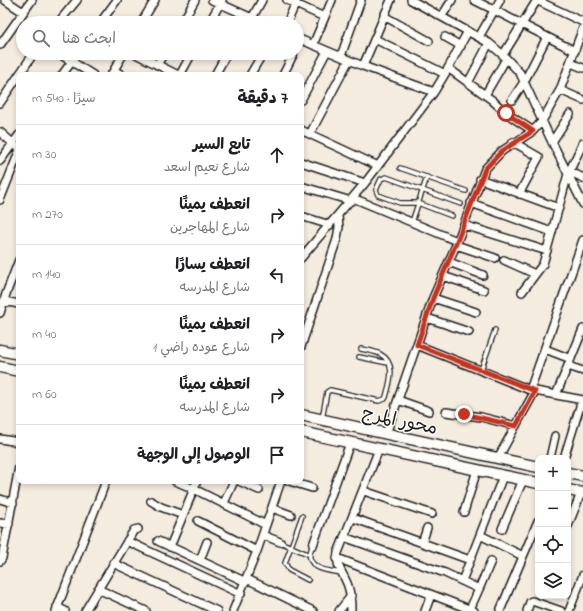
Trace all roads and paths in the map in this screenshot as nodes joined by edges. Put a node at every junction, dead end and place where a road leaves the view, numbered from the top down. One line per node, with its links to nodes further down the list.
1 (5, 0): 21 (street)
2 (32, 0): 21 (street)
3 (77, 0): 23 (street)
4 (117, 0): 24 (street)
5 (154, 0): 25 (street)
6 (195, 0): 26 (street)
7 (212, 0): 18 (street)
8 (262, 0): 29 (street)
9 (287, 0): 19 (street)
10 (332, 0): 33 (street)
11 (361, 0): 52 (street)
12 (391, 0): 31 (street)
13 (411, 0): 32 (street)
14 (452, 0): 32 (street)
15 (474, 0): 20 (street)
16 (500, 0): 20 (street)
17 (537, 0): 35 (street); 36 (street)
18 (221, 2): 27 (street); 28 (street)
19 (296, 2): 30 (street); 33 (street)
20 (494, 11): 36 (street); 40 (street)
21 (24, 12): 22 (street)
22 (21, 16)
23 (64, 16)
24 (105, 16)
25 (145, 16)
26 (186, 16)
27 (213, 16)
28 (248, 16)
29 (251, 16)
30 (290, 16)
31 (384, 16): 42 (street); 45 (street)
32 (442, 16): 38 (street)
33 (324, 17): 48 (street)
34 (16, 22): 43 (street)
35 (583, 22)
36 (522, 24): 41 (street); 53 (street)
37 (583, 28): 46 (street)
38 (468, 31): 40 (street); 49 (street)
39 (445, 37): 49 (street)
40 (479, 37): 47 (street)
41 (546, 37): 51 (street); 80 (street)
42 (374, 39): 67 (street); 69 (street)
43 (1, 40)
44 (304, 41): 48 (street)
45 (429, 41)
46 (581, 42): 51 (street)
47 (489, 43): 53 (street); 81 (street)
48 (314, 45): 50 (street)
49 (460, 46): 69 (street)
50 (328, 51): 52 (street); 84 (street)
51 (575, 51): 65 (street)
52 (341, 56): 63 (street)
53 (504, 57): 80 (street); 85 (street)
54 (29, 60): 70 (street)
55 (69, 60): 64 (street)
56 (120, 60): 73 (street)
57 (147, 60): 66 (street)
58 (160, 60): 66 (street)
59 (188, 60): 75 (street)
60 (223, 60): 76 (street)
61 (259, 60): 77 (street)
62 (290, 60): 78 (street)
63 (349, 60): 67 (street); 94 (street)
64 (72, 62): 71 (street); 72 (street)
65 (571, 63): 68 (street); 82 (street)
66 (157, 65): 74 (street)
67 (363, 66): 83 (street)
68 (583, 68)
69 (447, 71): 81 (street); 83 (street)
70 (21, 72)
71 (64, 72)
72 (87, 72)
73 (113, 72)
74 (172, 72)
75 (181, 72)
76 (217, 72)
77 (252, 72)
78 (284, 72)
79 (16, 79): 88 (street)
80 (524, 82): 86 (street); 90 (street)
81 (468, 83): 85 (street)
82 (560, 90): 87 (street); 90 (street)
83 (434, 92): 104 (street)
84 (304, 95)
85 (485, 95): 92 (street)
86 (512, 100)
87 (583, 100)
88 (0, 103)
89 (570, 114): 97 (street)
90 (542, 121): 92 (street); 97 (street)
91 (304, 131): 94 (street)
92 (533, 131): 96 (street)
93 (0, 132): 99 (street)
94 (310, 134): 104 (street)
95 (16, 140): 99 (street)
96 (513, 142): 109 (street); 114 (street)
97 (552, 142): 106 (street)
98 (583, 143): 106 (street)
99 (13, 144): 100 (street); 102 (street)
100 (16, 147)
101 (16, 158): 115 (street)
102 (0, 161)
103 (304, 163): 110 (street)
104 (378, 166): 110 (street)
105 (400, 168): 107 (lane)
106 (568, 172): 108 (street); 120 (street); 121 (street)
107 (426, 178): 112 (lane); 113 (lane)
108 (583, 178)
109 (480, 179): 114 (street); 118 (street)
110 (365, 183): 116 (street)
111 (304, 187): 116 (street)
112 (423, 190): 117 (lane); 117 (lane); 119 (lane)
113 (466, 191)
114 (520, 194): 121 (street)
115 (0, 200)
116 (352, 200): 122 (street); 125 (street)
117 (418, 203): 123 (lane); 125 (lane)
118 (471, 203): 127 (street); 128 (street)
119 (461, 204)
120 (583, 204)
121 (559, 208): 128 (street)
122 (338, 216): 126 (street); 153 (street)
123 (452, 216)
124 (304, 217): 126 (street)
125 (412, 223): 130 (street)
126 (330, 225): 132 (street)
127 (464, 225): 130 (street); 133 (street)
128 (552, 232): 133 (street)
129 (583, 240): 157 (street)
130 (456, 243): 135 (street); 137 (street)
131 (304, 246): 132 (street)
132 (310, 248): 134 (street)
133 (548, 250): 139 (street)
134 (304, 255)
135 (495, 258)
136 (504, 260): 139 (street)
137 (449, 262): 140 (street); 141 (street)
138 (16, 267): 144 (street)
139 (536, 274): 143 (street)
140 (483, 275)
141 (443, 276): 142 (street); 145 (street)
142 (484, 290)
143 (522, 292)
144 (3, 296): 146 (street); 148 (street)
145 (433, 298): 147 (street); 149 (street)
146 (16, 302)
147 (476, 312)
148 (0, 313)
149 (427, 318): 152 (street); 154 (street)
150 (583, 329): 155 (street)
151 (495, 330): 165 (lane)
152 (469, 332)
153 (304, 338)
154 (417, 345): 165 (street); 169 (street)
155 (580, 345): 161 (street)
156 (361, 349): 162 (lane)
157 (545, 349): 161 (street); 167 (street)
158 (0, 350): 159 (main road)
159 (16, 353)
160 (359, 357): 162 (lane)
161 (570, 362): 166 (street); 168 (street)
162 (388, 363): 174 (lane)
163 (0, 367): 164 (main road)
164 (16, 370)
165 (481, 370): 167 (street)
166 (583, 371)
167 (533, 390): 168 (street); 175 (street)
168 (556, 395): 170 (street)
169 (398, 400): 171 (street); 177 (street)
170 (582, 400): 185 (street)
171 (429, 411)
172 (446, 412): 175 (street)
173 (304, 416): 174 (main road, محور المرج)
174 (321, 420): 177 (main road, محور المرج)
175 (516, 426): 186 (street)
176 (304, 433): 181 (main road, محور المرج)
177 (386, 434): 183 (main road, محور المرج)
178 (555, 436): 184 (street)
179 (0, 439): 180 (street)
180 (16, 442)
181 (350, 443): 182 (main road, محور المرج); 236 (street)
182 (379, 449): 188 (main road, محور المرج); 205 (street)
183 (481, 455): 186 (main road, محور المرج); 188 (main road)
184 (551, 455)
185 (565, 455)
186 (498, 458): 187 (main road, محور المرج)
187 (535, 466)
188 (477, 470): 190 (main road, محور المرج); 213 (street)
189 (571, 474): 191 (main road)
190 (503, 476): 192 (main road, محور المرج); 229 (street)
191 (583, 476)
192 (523, 480): 194 (main road, محور المرج); 227 (street)
193 (16, 482): 210 (street)
194 (535, 482)
195 (105, 484): 260 (street)
196 (183, 484): 203 (street)
197 (196, 484): 203 (street)
198 (233, 484): 211 (street)
199 (246, 484): 204 (street)
200 (280, 484): 212 (street)
201 (299, 484): 202 (street)
202 (312, 488)
203 (194, 489): 211 (street); 216 (street)
204 (259, 490)
205 (364, 491): 214 (street); 218 (street)
206 (571, 491): 207 (main road)
207 (582, 493): 219 (street)
208 (0, 499): 210 (street)
209 (151, 501): 216 (street)
210 (12, 503): 222 (street)
211 (224, 503): 223 (street)
212 (272, 508): 215 (street); 223 (street)
213 (464, 512)
214 (432, 514)
215 (291, 515)
216 (183, 516): 238 (street)
217 (302, 516): 237 (lane)
218 (352, 518): 230 (street); 235 (street)
219 (571, 519)
220 (198, 521): 239 (street)
221 (0, 523): 222 (street)
222 (8, 524): 245 (street)
223 (266, 524): 228 (street)
224 (535, 527): 241 (street)
225 (427, 528): 235 (street)
226 (138, 529): 231 (street)
227 (502, 530)
228 (263, 535): 234 (street); 239 (street)
229 (480, 535): 241 (street); 244 (street)
230 (344, 537): 242 (street); 252 (street)
231 (127, 541): 247 (street); 255 (street)
232 (158, 541): 238 (street)
233 (207, 542): 243 (street)
234 (280, 542): 237 (lane)
235 (422, 543): 244 (street)
236 (313, 545): 240 (lane)
237 (290, 546): 240 (lane); 251 (lane)
238 (170, 547): 243 (street)
239 (257, 551): 250 (street)
240 (310, 555): 248 (lane)
241 (523, 556): 272 (street)
242 (337, 558): 248 (street); 256 (street)
243 (200, 560): 250 (street)
244 (470, 560): 252 (street)
245 (0, 561)
246 (491, 561): 254 (street)
247 (113, 563): 253 (street); 265 (street)
248 (342, 573): 257 (street)
249 (583, 578): 275 (street)
250 (246, 580): 255 (street); 267 (street)
251 (308, 580)
252 (462, 581): 254 (street)
253 (98, 589): 263 (street); 264 (street)
254 (479, 589): 261 (street)
255 (241, 594): 266 (street)
256 (431, 595): 259 (street); 270 (street)
257 (351, 596): 268 (street); 269 (street)
258 (539, 599): 273 (street); 274 (street)
259 (452, 603): 261 (street); 271 (street)
260 (56, 609): 262 (street)
261 (472, 610)
262 (65, 611)
263 (85, 611)
264 (146, 611)
265 (217, 611)
266 (233, 611)
267 (313, 611)
268 (339, 611)
269 (351, 611)
270 (425, 611)
271 (449, 611)
272 (500, 611)
273 (527, 611)
274 (561, 611)
275 (569, 611)

